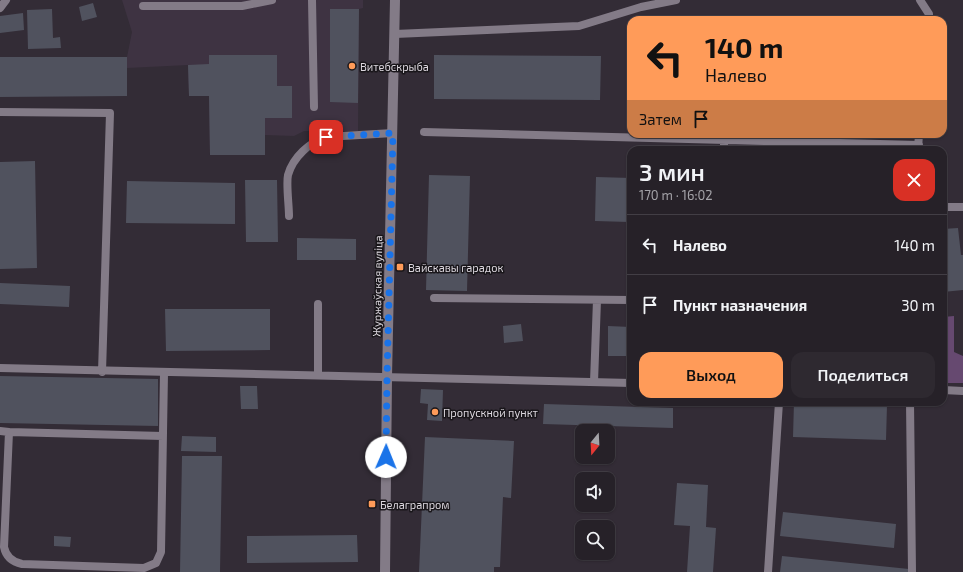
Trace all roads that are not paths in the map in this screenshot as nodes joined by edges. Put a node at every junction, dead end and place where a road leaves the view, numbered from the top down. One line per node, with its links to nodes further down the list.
1 (6, 0): 9 (lane)
2 (272, 0): 7 (lane)
3 (312, 0): 12 (lane)
4 (395, 0): 11 (street, Журжаўская вуліца)
5 (676, 0): 11 (lane)
6 (920, 0): 10 (lane)
7 (253, 2): 8 (lane)
8 (143, 6)
9 (0, 8)
10 (929, 16)
11 (395, 34): 15 (street, Журжаўская вуліца)
12 (314, 107)
13 (0, 112): 29 (lane)
14 (424, 132): 16 (lane)
15 (393, 133): 23 (lane); 32 (street, Журжаўская вуліца)
16 (627, 137)
17 (681, 138): 18 (lane)
18 (724, 139): 19 (lane); 20 (lane)
19 (724, 146)
20 (894, 146)
21 (947, 206): 22 (lane)
22 (963, 207)
23 (289, 216)
24 (434, 298): 25 (lane)
25 (597, 300): 26 (lane); 33 (lane)
26 (627, 300)
27 (318, 304): 31 (lane)
28 (0, 368): 29 (lane)
29 (102, 372): 30 (lane)
30 (164, 373): 31 (lane); 41 (lane)
31 (318, 376): 32 (lane)
32 (387, 378): 33 (lane); 42 (street, Журжаўская вуліца)
33 (594, 382): 34 (lane)
34 (627, 383)
35 (947, 390): 36 (lane)
36 (963, 391)
37 (779, 406): 43 (lane)
38 (910, 406): 44 (lane)
39 (0, 432): 40 (lane)
40 (9, 432): 41 (lane); 41 (lane)
41 (163, 436)
42 (385, 572)
43 (768, 572)
44 (912, 572)

